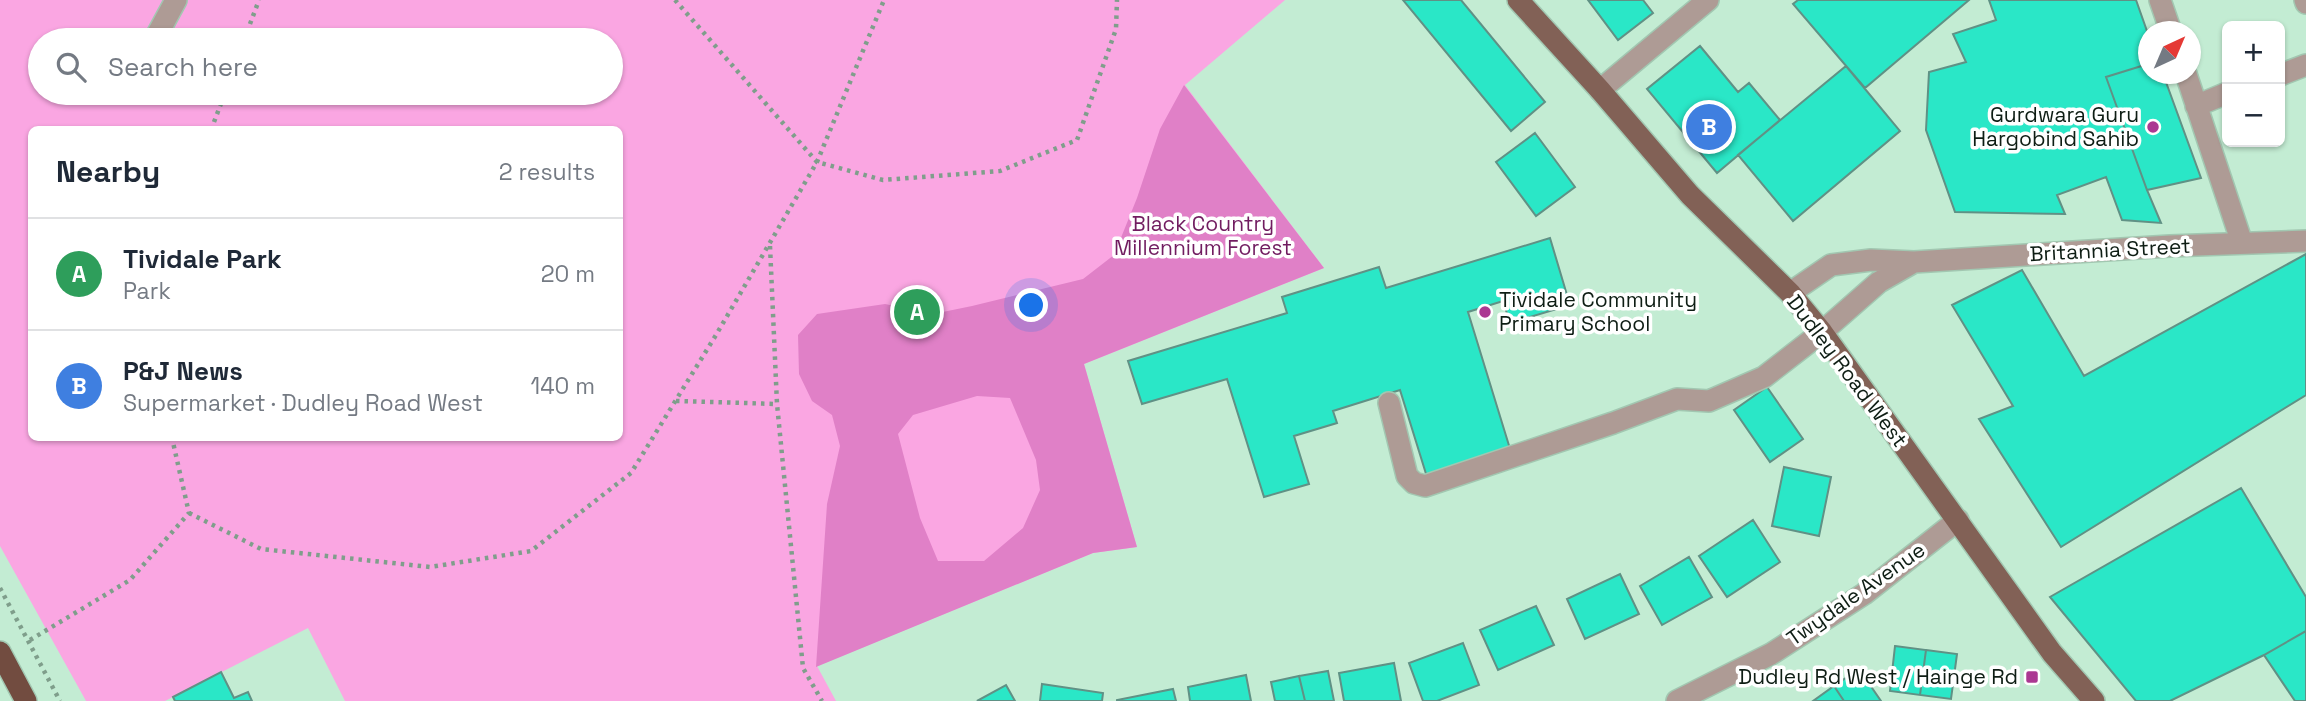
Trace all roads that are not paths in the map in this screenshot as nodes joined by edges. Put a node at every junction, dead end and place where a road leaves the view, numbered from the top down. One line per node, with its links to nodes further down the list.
1 (176, 0): 6 (street)
2 (1518, 0): 10 (main road, Dudley Road West)
3 (1708, 0): 10 (street)
4 (2160, 0): 5 (street)
5 (2167, 21)
6 (161, 28)
7 (2306, 65): 8 (street)
8 (2285, 73)
9 (2189, 84): 12 (street)
10 (1600, 90): 16 (main road, Dudley Road West)
11 (2222, 95): 12 (street)
12 (2196, 106): 14 (street)
13 (2306, 241): 14 (street, Britannia Street)
14 (2242, 243): 15 (street, Britannia Street)
15 (1914, 262): 16 (street, Britannia Street); 17 (street, Britannia Street)
16 (1790, 293): 17 (main road, Dudley Road West)
17 (1822, 332): 18 (street, Britannia Street); 19 (main road, Dudley Road West)
18 (1389, 403)
19 (1958, 520): 22 (street, Twydale Avenue); 23 (main road, Dudley Road West)
20 (0, 652): 21 (highway)
21 (26, 701)
22 (1677, 701)
23 (2094, 701)

